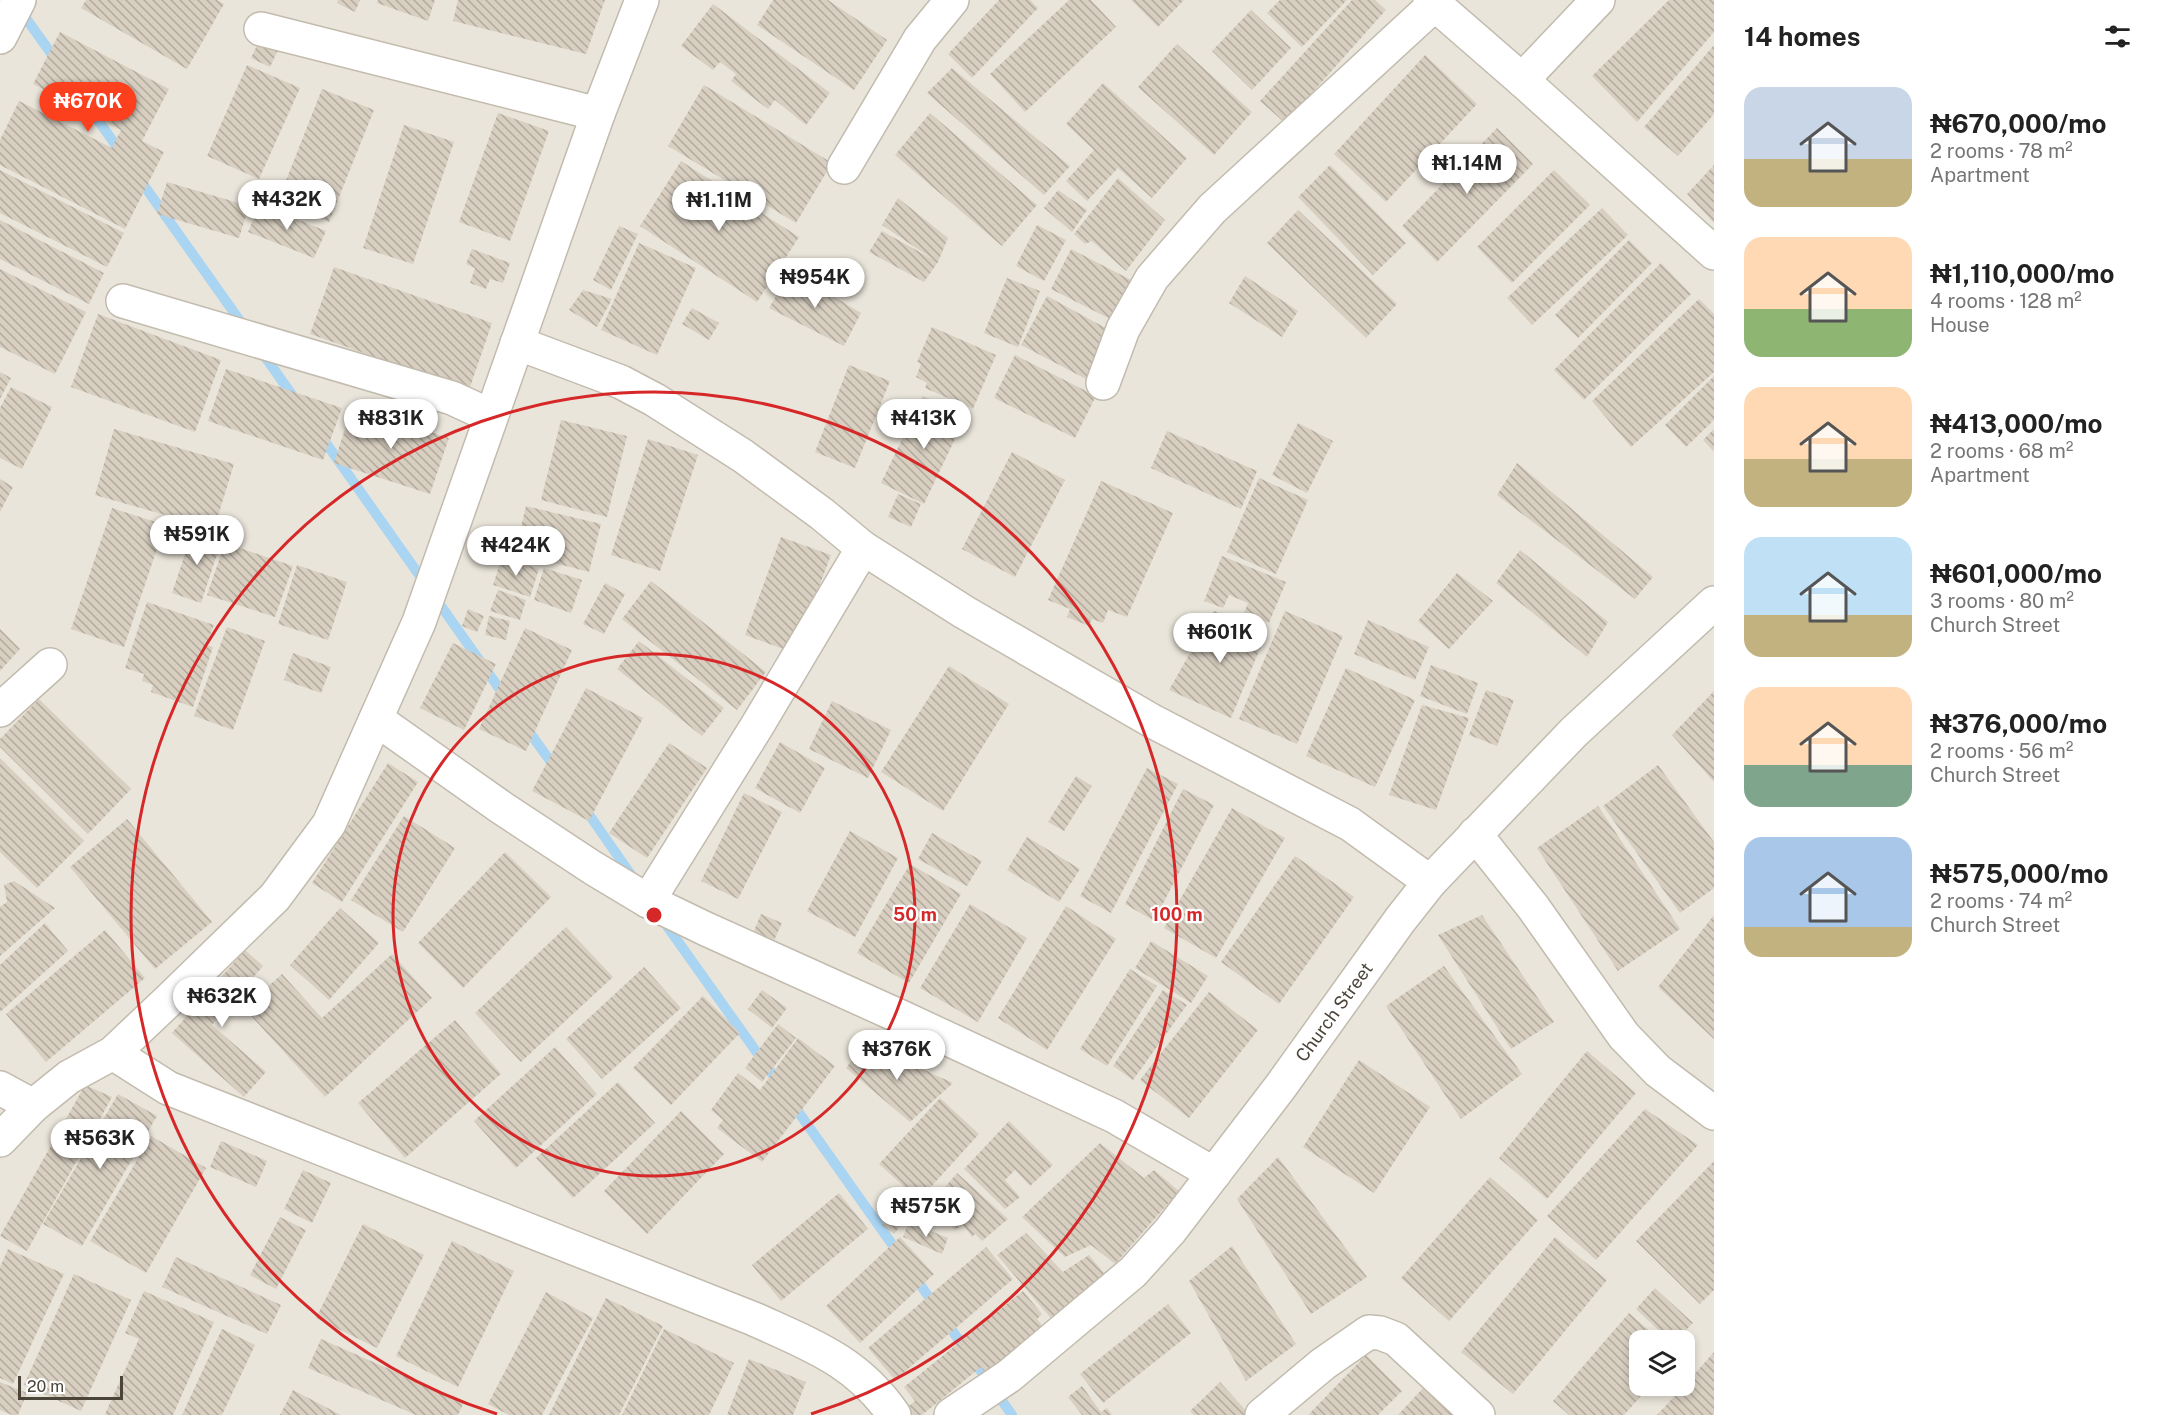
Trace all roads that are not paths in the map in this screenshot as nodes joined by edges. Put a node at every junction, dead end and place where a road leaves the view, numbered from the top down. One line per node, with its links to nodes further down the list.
1 (19, 0): 7 (street)
2 (642, 0): 9 (street)
3 (952, 0): 10 (street)
4 (1598, 0): 8 (street)
5 (1432, 2): 8 (street); 14 (street)
6 (261, 29): 9 (street)
7 (0, 37)
8 (1522, 80): 11 (street)
9 (598, 114): 13 (street)
10 (844, 167)
11 (1714, 253)
12 (123, 301): 15 (street)
13 (517, 342): 15 (street); 16 (street)
14 (1103, 383)
15 (491, 416): 20 (street)
16 (863, 549): 22 (street); 23 (street)
17 (1714, 603): 21 (street, Church Street)
18 (50, 665): 19 (street)
19 (0, 710)
20 (376, 719): 23 (street); 24 (street)
21 (1474, 834): 22 (street, Church Street); 27 (street)
22 (1430, 882): 29 (street, Church Street)
23 (648, 901): 29 (street)
24 (113, 1053): 26 (street); 30 (street)
25 (0, 1088): 26 (street)
26 (33, 1106): 28 (street)
27 (1714, 1113)
28 (0, 1140)
29 (1214, 1174): 31 (street, Church Street)
30 (894, 1415)
31 (951, 1415)
32 (1262, 1415): 33 (street)
33 (1478, 1415)

